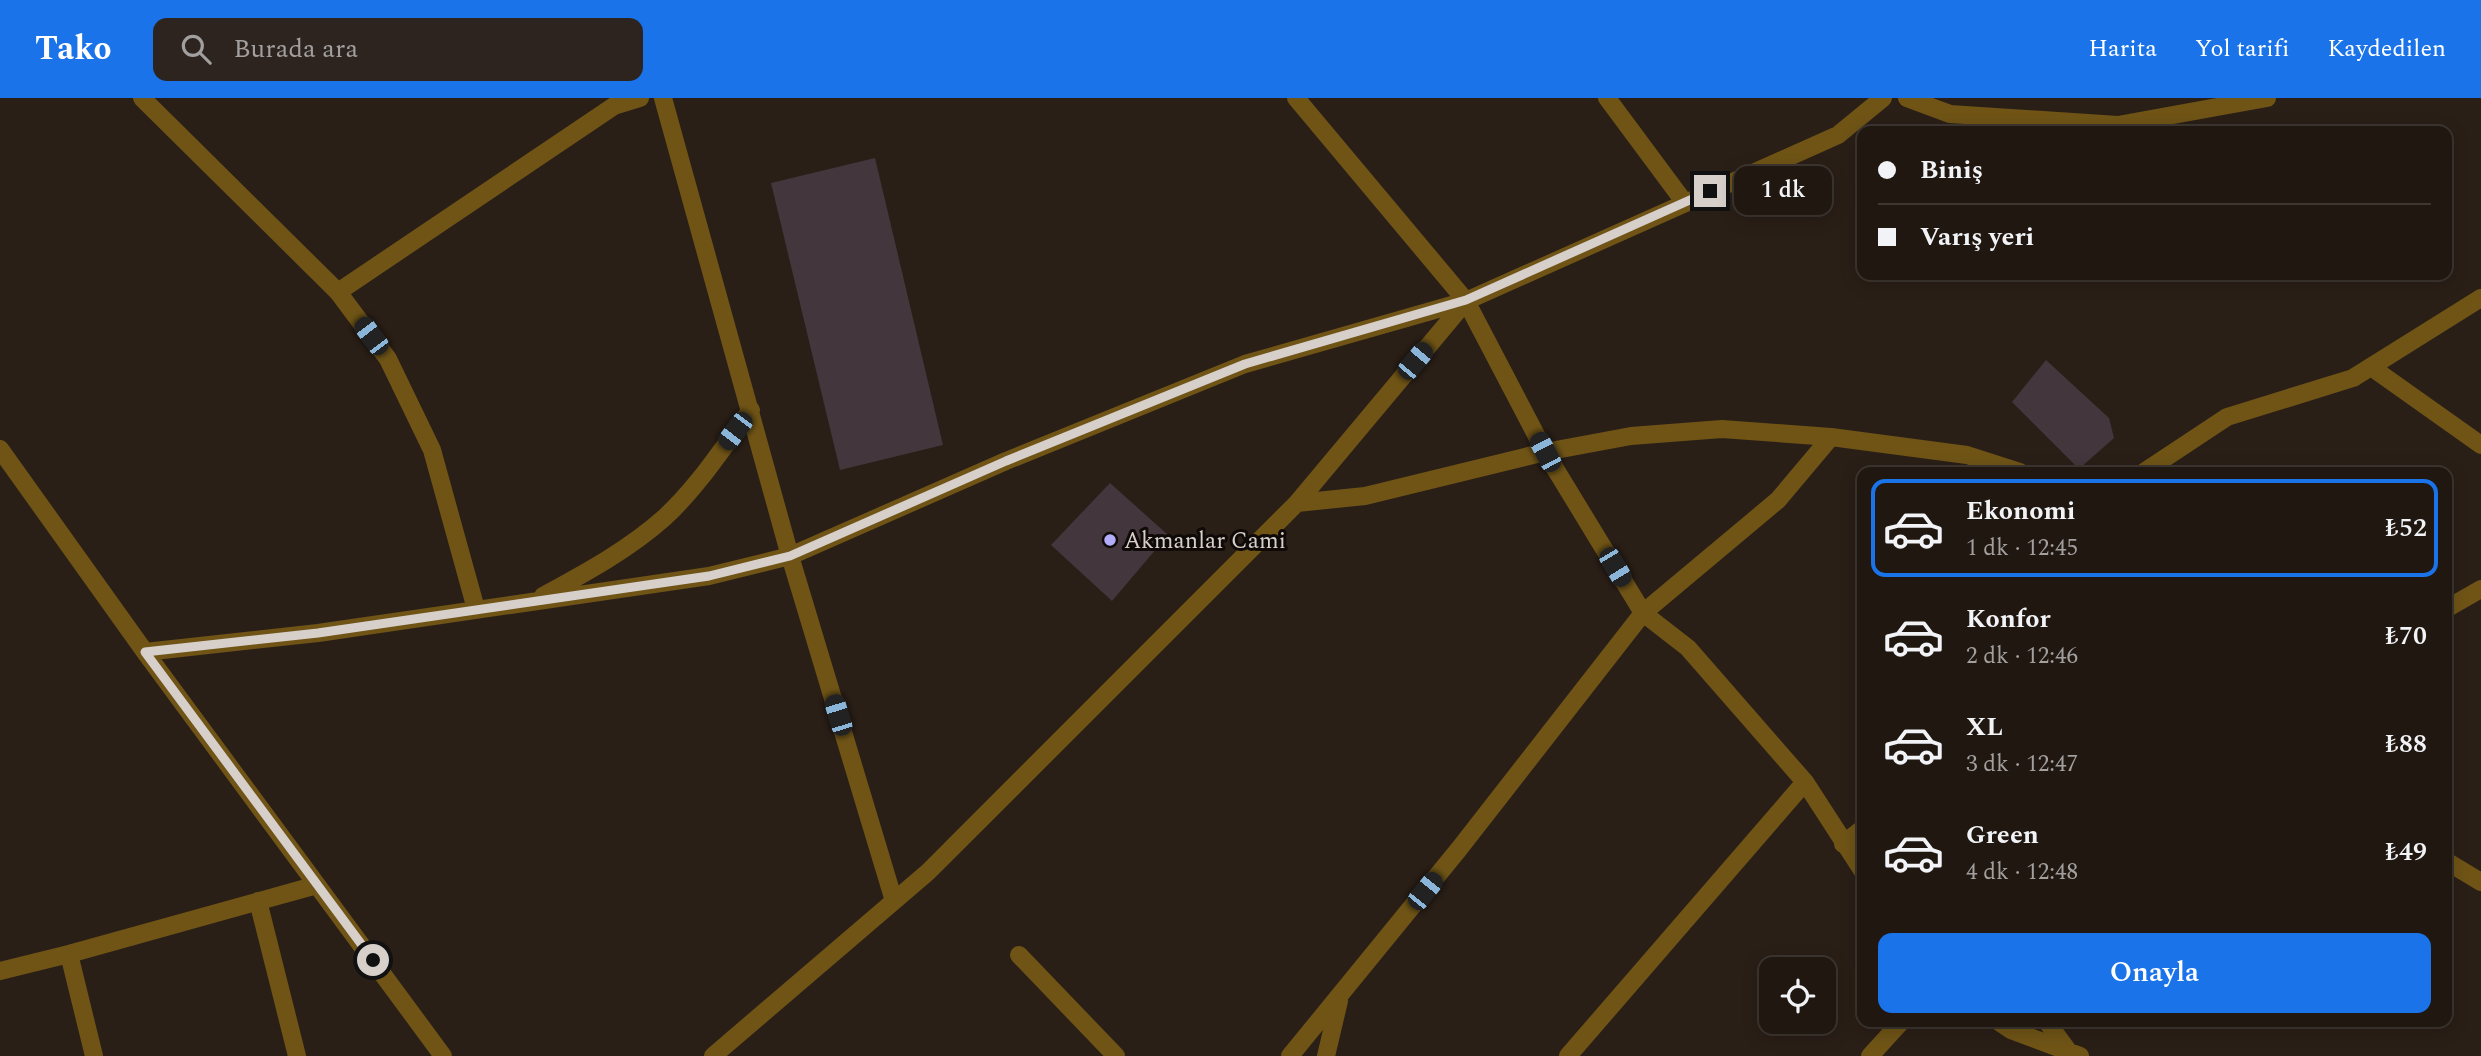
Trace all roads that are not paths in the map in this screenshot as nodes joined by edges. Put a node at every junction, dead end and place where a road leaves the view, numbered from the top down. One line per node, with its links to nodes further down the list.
1 (142, 98): 10 (street)
2 (640, 98): 10 (street)
3 (663, 98): 14 (street)
4 (1296, 98): 12 (street)
5 (1607, 98): 9 (street)
6 (1883, 98): 9 (street)
7 (1907, 98): 8 (street)
8 (2267, 98)
9 (1685, 203): 12 (street)
10 (338, 292): 26 (street)
11 (2481, 298): 13 (street)
12 (1466, 300): 18 (street); 21 (street); 22 (street)
13 (2371, 367): 16 (street); 20 (street)
14 (751, 410): 22 (street); 24 (street)
15 (1831, 437): 18 (street); 19 (street); 27 (street)
16 (2481, 444)
17 (0, 449): 28 (street)
18 (1545, 452): 21 (street); 27 (street)
19 (2004, 467)
20 (2152, 467)
21 (1297, 503): 37 (street)
22 (790, 556): 24 (street); 37 (street)
23 (2481, 589): 25 (street)
24 (534, 602): 26 (street)
25 (2452, 606)
26 (475, 610): 28 (street)
27 (1643, 613): 29 (street); 41 (street)
28 (145, 652): 35 (street)
29 (1805, 782): 31 (street); 53 (street)
30 (1857, 833): 31 (street)
31 (1843, 844): 32 (street)
32 (1857, 863)
33 (2452, 865): 34 (street)
34 (2481, 882)
35 (317, 885): 36 (street); 48 (street)
36 (258, 901): 38 (street); 47 (street)
37 (894, 901): 49 (street)
38 (69, 954): 40 (street); 46 (street)
39 (1019, 955): 50 (street)
40 (0, 971)
41 (1340, 996): 51 (street); 52 (street)
42 (1896, 1027): 54 (street)
43 (2006, 1027): 45 (street)
44 (2052, 1027): 45 (street)
45 (2075, 1054)
46 (94, 1056)
47 (297, 1056)
48 (443, 1056)
49 (713, 1056)
50 (1116, 1056)
51 (1290, 1056)
52 (1326, 1056)
53 (1568, 1056)
54 (1870, 1056)

